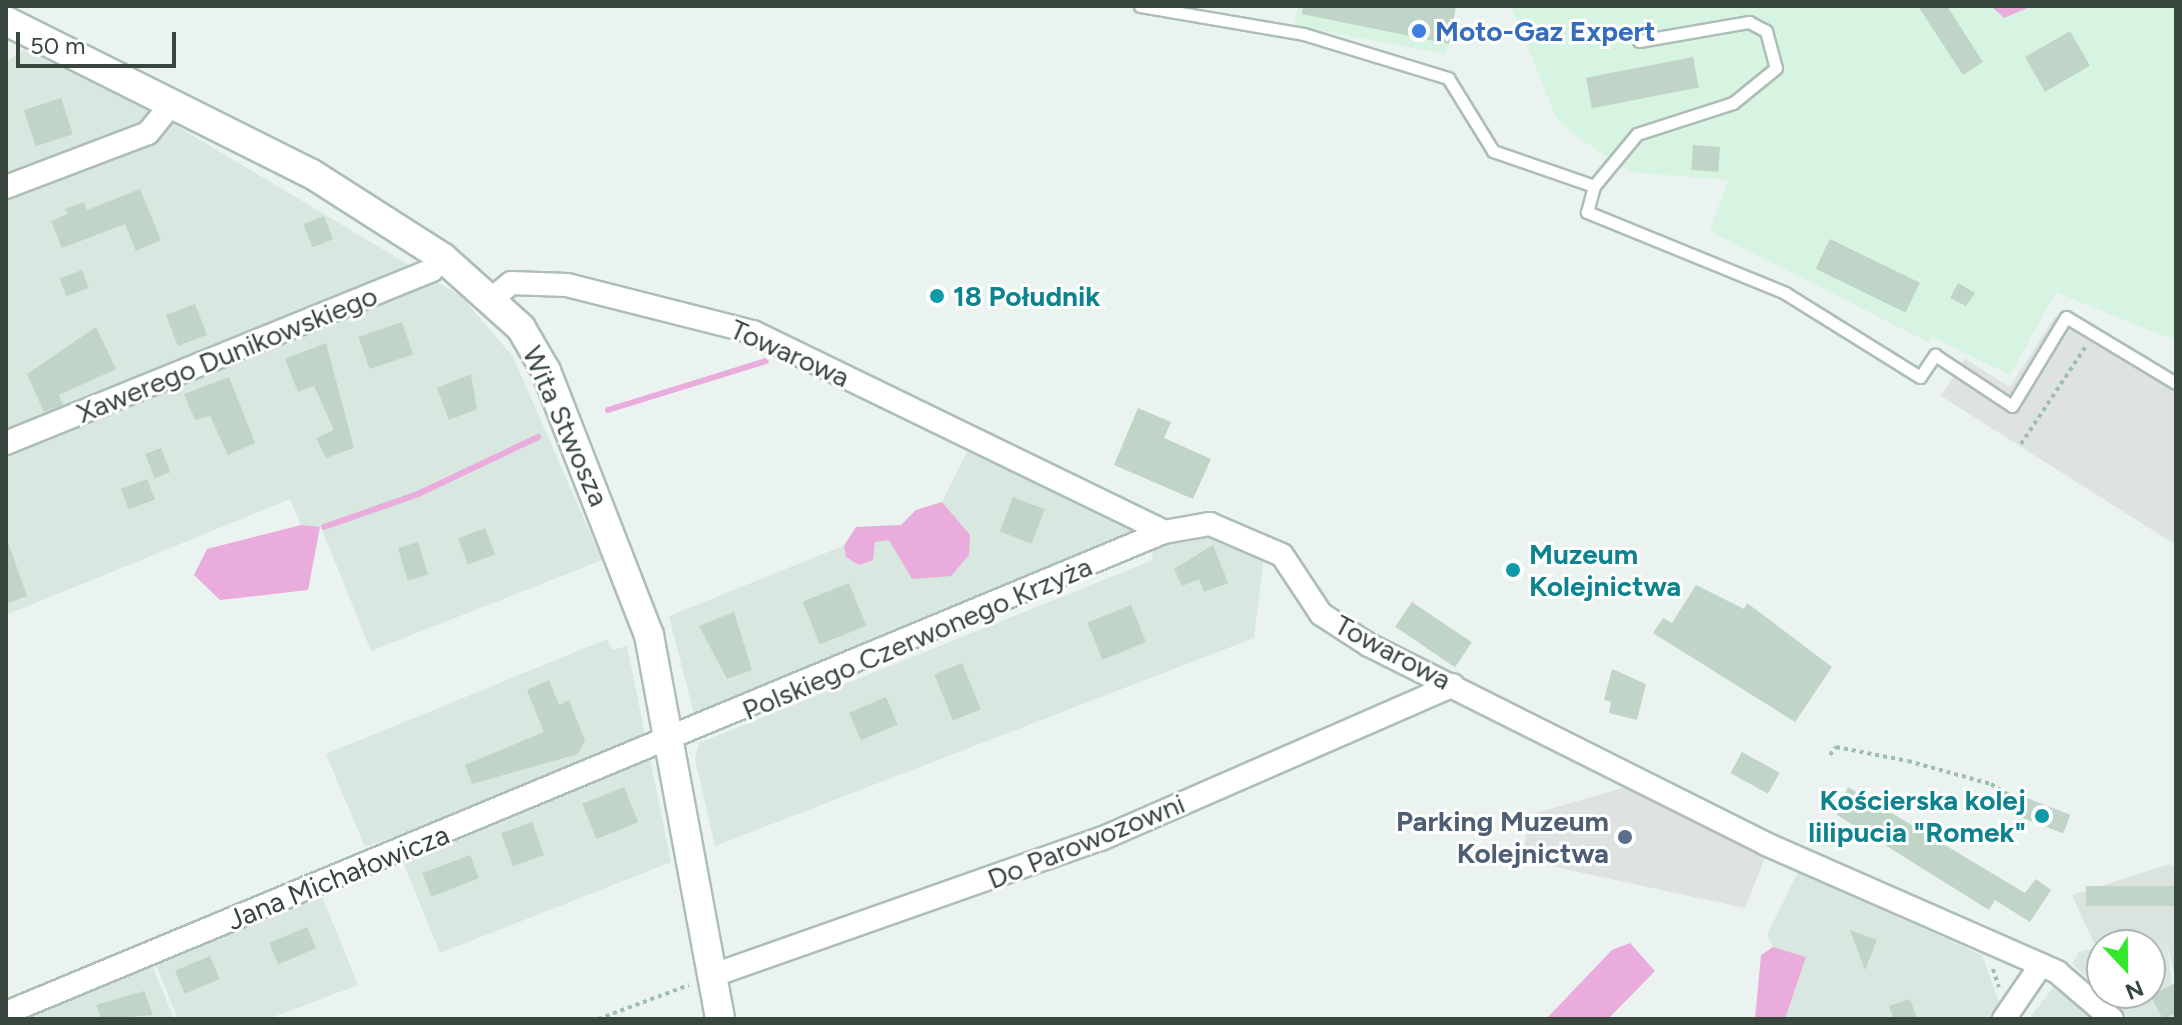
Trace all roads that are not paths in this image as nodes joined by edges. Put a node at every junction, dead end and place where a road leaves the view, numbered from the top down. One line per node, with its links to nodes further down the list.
1 (1140, 6): 5 (lane)
2 (6, 21): 4 (street, Wita Stwosza)
3 (1639, 41): 5 (lane)
4 (173, 102): 6 (street); 7 (street, Wita Stwosza)
5 (1594, 186): 9 (lane)
6 (6, 187)
7 (442, 257): 8 (street, Wita Stwosza); 10 (street, Xawerego Dunikowskiego)
8 (494, 297): 11 (street, Towarowa); 13 (street, Wita Stwosza)
9 (2176, 383)
10 (6, 443)
11 (1164, 532): 12 (street, Towarowa); 13 (street, Polskiego Czerwonego Krzyża)
12 (1453, 685): 14 (street, Towarowa); 15 (street, Do Parowozowni)
13 (669, 741): 15 (street, Wita Stwosza); 16 (street, Jana Michałowicza)
14 (2041, 965): 18 (street); 19 (street, Towarowa)
15 (703, 984): 17 (street, Wita Stwosza)
16 (6, 1013)
17 (720, 1019)
18 (2004, 1019)
19 (2112, 1019)

